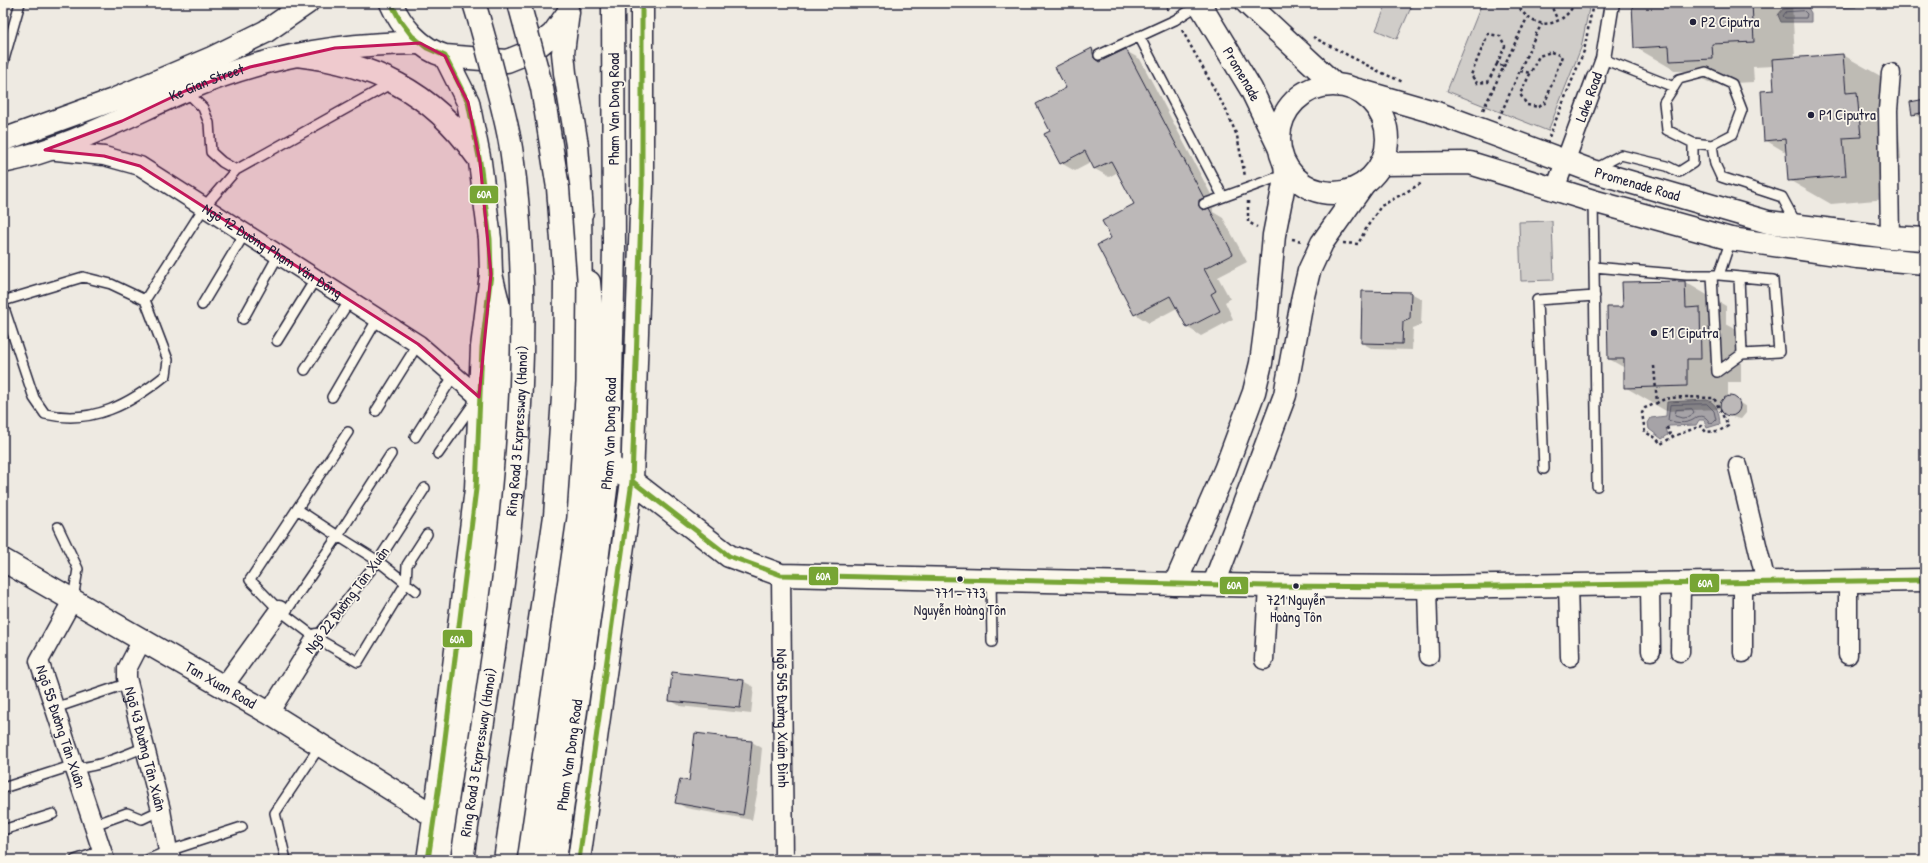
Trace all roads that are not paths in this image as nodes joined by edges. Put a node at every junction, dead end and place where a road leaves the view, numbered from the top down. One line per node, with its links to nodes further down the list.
1 (20, 3): 18 (lane)
2 (391, 3): 13 (main road)
3 (474, 3): 139 (main road, Ring Road 3 Expressway (Hanoi), bridge)
4 (520, 3): 140 (main road, bridge)
5 (613, 3): 78 (main road, Pham Van Dong Road)
6 (642, 3): 81 (main road, Pham Van Dong Road)
7 (1247, 3): 22 (main road)
8 (1612, 3): 17 (street, Lake Road)
9 (1199, 4): 12 (lane); 35 (main road, Promenade)
10 (300, 7): 26 (main road, Ke Gian Street)
11 (570, 8): 16 (main road); 41 (main road, Pham Van Dong Road)
12 (1139, 36): 15 (lane); 42 (lane)
13 (420, 43): 14 (main road, Ke Gian Street); 16 (main road)
14 (297, 55): 21 (main road); 25 (main road, Ke Gian Street)
15 (1098, 55)
16 (445, 56): 34 (main road)
17 (1603, 59): 20 (street, Lake Road); 23 (lane)
18 (3, 63)
19 (1891, 73): 48 (street)
20 (1596, 78): 32 (street, Lake Road)
21 (394, 82): 34 (main road); 37 (lane)
22 (1334, 84): 24 (main road); 35 (main road)
23 (1674, 87): 29 (lane); 30 (lane)
24 (1358, 90): 32 (main road, Promenade Road); 36 (main road)
25 (185, 91): 27 (main road, Ke Gian Street); 37 (lane)
26 (82, 112): 27 (main road); 28 (main road, Ke Gian Street)
27 (91, 133): 31 (main road, Ke Gian Street)
28 (3, 140)
29 (1693, 143): 30 (lane); 38 (lane)
30 (1712, 144): 46 (lane)
31 (45, 150): 33 (main road, Ke Gian Street); 45 (street, Ngõ 12 Đường Phạm Văn Đồng)
32 (1565, 161): 38 (main road, Promenade Road); 40 (street, Lake Road)
33 (3, 162)
34 (480, 162): 54 (main road)
35 (1283, 162): 39 (main road); 42 (lane); 97 (main road)
36 (1381, 164): 39 (main road); 40 (main road, Promenade Road)
37 (236, 170): 45 (lane)
38 (1592, 171): 46 (main road, Promenade Road)
39 (1363, 184): 98 (main road)
40 (1555, 188): 43 (main road, Promenade Road)
41 (580, 194): 141 (main road, Pham Van Dong Road); 142 (main road); 143 (main road, Pham Van Dong Road)
42 (1223, 197): 44 (lane)
43 (1592, 201): 49 (main road, Promenade Road); 53 (lane)
44 (1204, 204)
45 (205, 206): 47 (street, Ngõ 12 Đường Phạm Văn Đồng); 59 (lane)
46 (1797, 226): 48 (main road, Promenade Road)
47 (246, 232): 51 (street, Ngõ 12 Đường Phạm Văn Đồng); 63 (lane)
48 (1890, 237): 50 (main road, Promenade Road)
49 (1731, 239): 52 (main road, Promenade Road); 55 (lane)
50 (1925, 239)
51 (279, 254): 57 (street, Ngõ 12 Đường Phạm Văn Đồng); 65 (lane)
52 (1925, 263)
53 (1594, 267): 55 (lane); 58 (lane)
54 (491, 274): 72 (main road); 137 (main road); 138 (main road)
55 (1715, 275): 56 (lane); 68 (lane)
56 (1739, 277): 68 (lane); 68 (lane)
57 (316, 278): 60 (street, Ngõ 12 Đường Phạm Văn Đồng); 66 (lane)
58 (1595, 296): 80 (lane); 82 (lane)
59 (145, 300): 61 (lane); 62 (lane)
60 (350, 300): 64 (street, Ngõ 12 Đường Phạm Văn Đồng); 69 (lane)
61 (3, 301)
62 (3, 305)
63 (202, 305)
64 (378, 318): 67 (street, Ngõ 12 Đường Phạm Văn Đồng); 71 (lane)
65 (243, 319)
66 (277, 341)
67 (418, 344): 70 (street, Ngõ 12 Đường Phạm Văn Đồng); 73 (lane)
68 (1742, 354)
69 (305, 370)
70 (454, 374): 72 (street, Ngõ 12 Đường Phạm Văn Đồng); 75 (lane)
71 (332, 397)
72 (479, 397): 77 (lane); 127 (main road)
73 (376, 411)
74 (348, 432): 84 (lane)
75 (415, 437)
76 (391, 454): 87 (lane)
77 (438, 454)
78 (609, 465): 81 (main road); 144 (main road, Pham Van Dong Road)
79 (1738, 466): 94 (street)
80 (1544, 469)
81 (632, 481): 90 (main road); 145 (main road, Pham Van Dong Road)
82 (1598, 486)
83 (424, 488): 89 (lane, Ngõ 22 Đường Tân Xuân)
84 (297, 508): 87 (lane); 106 (lane)
85 (58, 527): 105 (lane)
86 (427, 534): 96 (lane)
87 (338, 536): 89 (lane); 106 (lane)
88 (3, 560): 105 (main road, Tan Xuan Road)
89 (378, 561): 96 (lane); 107 (lane, Ngõ 22 Đường Tân Xuân)
90 (781, 575): 91 (main road); 146 (street, Ngõ 545 Đường Xuân Đỉnh)
91 (991, 579): 97 (main road); 109 (lane)
92 (1925, 580): 95 (main road)
93 (1743, 582): 94 (main road); 101 (main road); 112 (street)
94 (1766, 582): 95 (main road)
95 (1848, 582): 114 (street)
96 (406, 583): 104 (lane); 107 (lane)
97 (1176, 584): 98 (main road)
98 (1214, 584): 102 (main road)
99 (1568, 585): 100 (main road); 103 (main road); 115 (street)
100 (1650, 585): 101 (main road); 110 (street)
101 (1681, 585): 111 (street)
102 (1268, 586): 103 (main road); 116 (street)
103 (1427, 587): 113 (street)
104 (416, 591)
105 (73, 599): 108 (main road, Tan Xuan Road); 119 (street, Ngõ 55 Đường Tân Xuân)
106 (282, 612): 107 (lane); 118 (street)
107 (316, 638): 120 (street, Ngõ 22 Đường Tân Xuân)
108 (142, 640): 117 (street, Ngõ 43 Đường Tân Xuân); 118 (main road, Tan Xuan Road)
109 (992, 642)
110 (1651, 651)
111 (1680, 652)
112 (1743, 653)
113 (1429, 656)
114 (1848, 656)
115 (1570, 657)
116 (1264, 660)
117 (128, 683): 119 (lane); 122 (street, Ngõ 43 Đường Tân Xuân)
118 (224, 686): 120 (main road, Tan Xuan Road)
119 (55, 708): 123 (street, Ngõ 55 Đường Tân Xuân)
120 (269, 713): 121 (main road, Tan Xuan Road)
121 (320, 746): 127 (main road, Tan Xuan Road); 135 (lane)
122 (145, 747): 123 (lane); 125 (street, Ngõ 43 Đường Tân Xuân)
123 (75, 769): 124 (lane); 128 (street, Ngõ 55 Đường Tân Xuân)
124 (3, 788)
125 (161, 810): 128 (lane); 132 (street, Ngõ 43 Đường Tân Xuân)
126 (53, 814): 130 (lane)
127 (434, 816): 136 (main road)
128 (94, 825): 131 (street, Ngõ 55 Đường Tân Xuân)
129 (242, 827): 132 (lane)
130 (3, 830)
131 (104, 855): 133 (lane)
132 (170, 856): 134 (lane)
133 (75, 860)
134 (147, 860)
135 (286, 860)
136 (428, 860)
137 (446, 860)
138 (453, 860)
139 (462, 860)
140 (505, 860)
141 (510, 860)
142 (522, 860)
143 (533, 860)
144 (555, 860)
145 (579, 860)
146 (784, 860)

